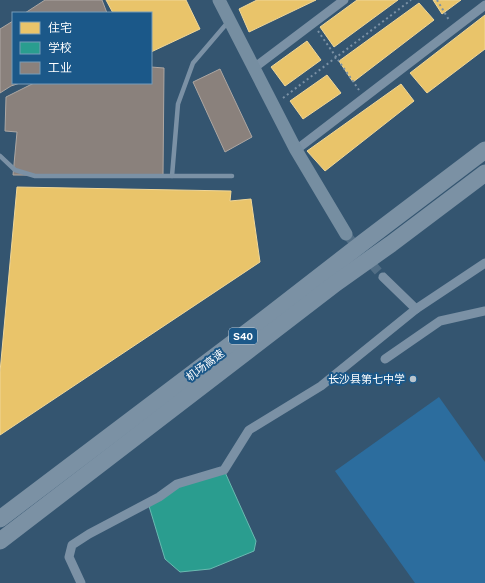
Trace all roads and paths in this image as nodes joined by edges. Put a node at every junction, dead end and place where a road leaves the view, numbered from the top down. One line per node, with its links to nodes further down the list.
1 (219, 0): 6 (street)
2 (344, 0): 7 (street)
3 (411, 0): 9 (path)
4 (437, 0): 8 (path)
5 (485, 5): 8 (street)
6 (230, 20): 10 (street); 17 (lane)
7 (312, 24): 9 (path); 10 (street)
8 (454, 29): 11 (street)
9 (336, 58): 11 (path); 12 (path)
10 (254, 68): 12 (street)
11 (364, 98): 13 (street)
12 (273, 106): 13 (street)
13 (296, 150): 19 (street)
14 (485, 150): 25 (highway, 机场高速 / S40)
15 (0, 156): 17 (lane)
16 (485, 173): 26 (highway, 机场高速 / S40)
17 (172, 176): 18 (lane)
18 (232, 176)
19 (346, 234)
20 (485, 263): 22 (street)
21 (383, 277): 22 (street)
22 (416, 309): 27 (street)
23 (485, 311): 24 (street)
24 (385, 359)
25 (0, 519)
26 (0, 541)
27 (81, 583)

